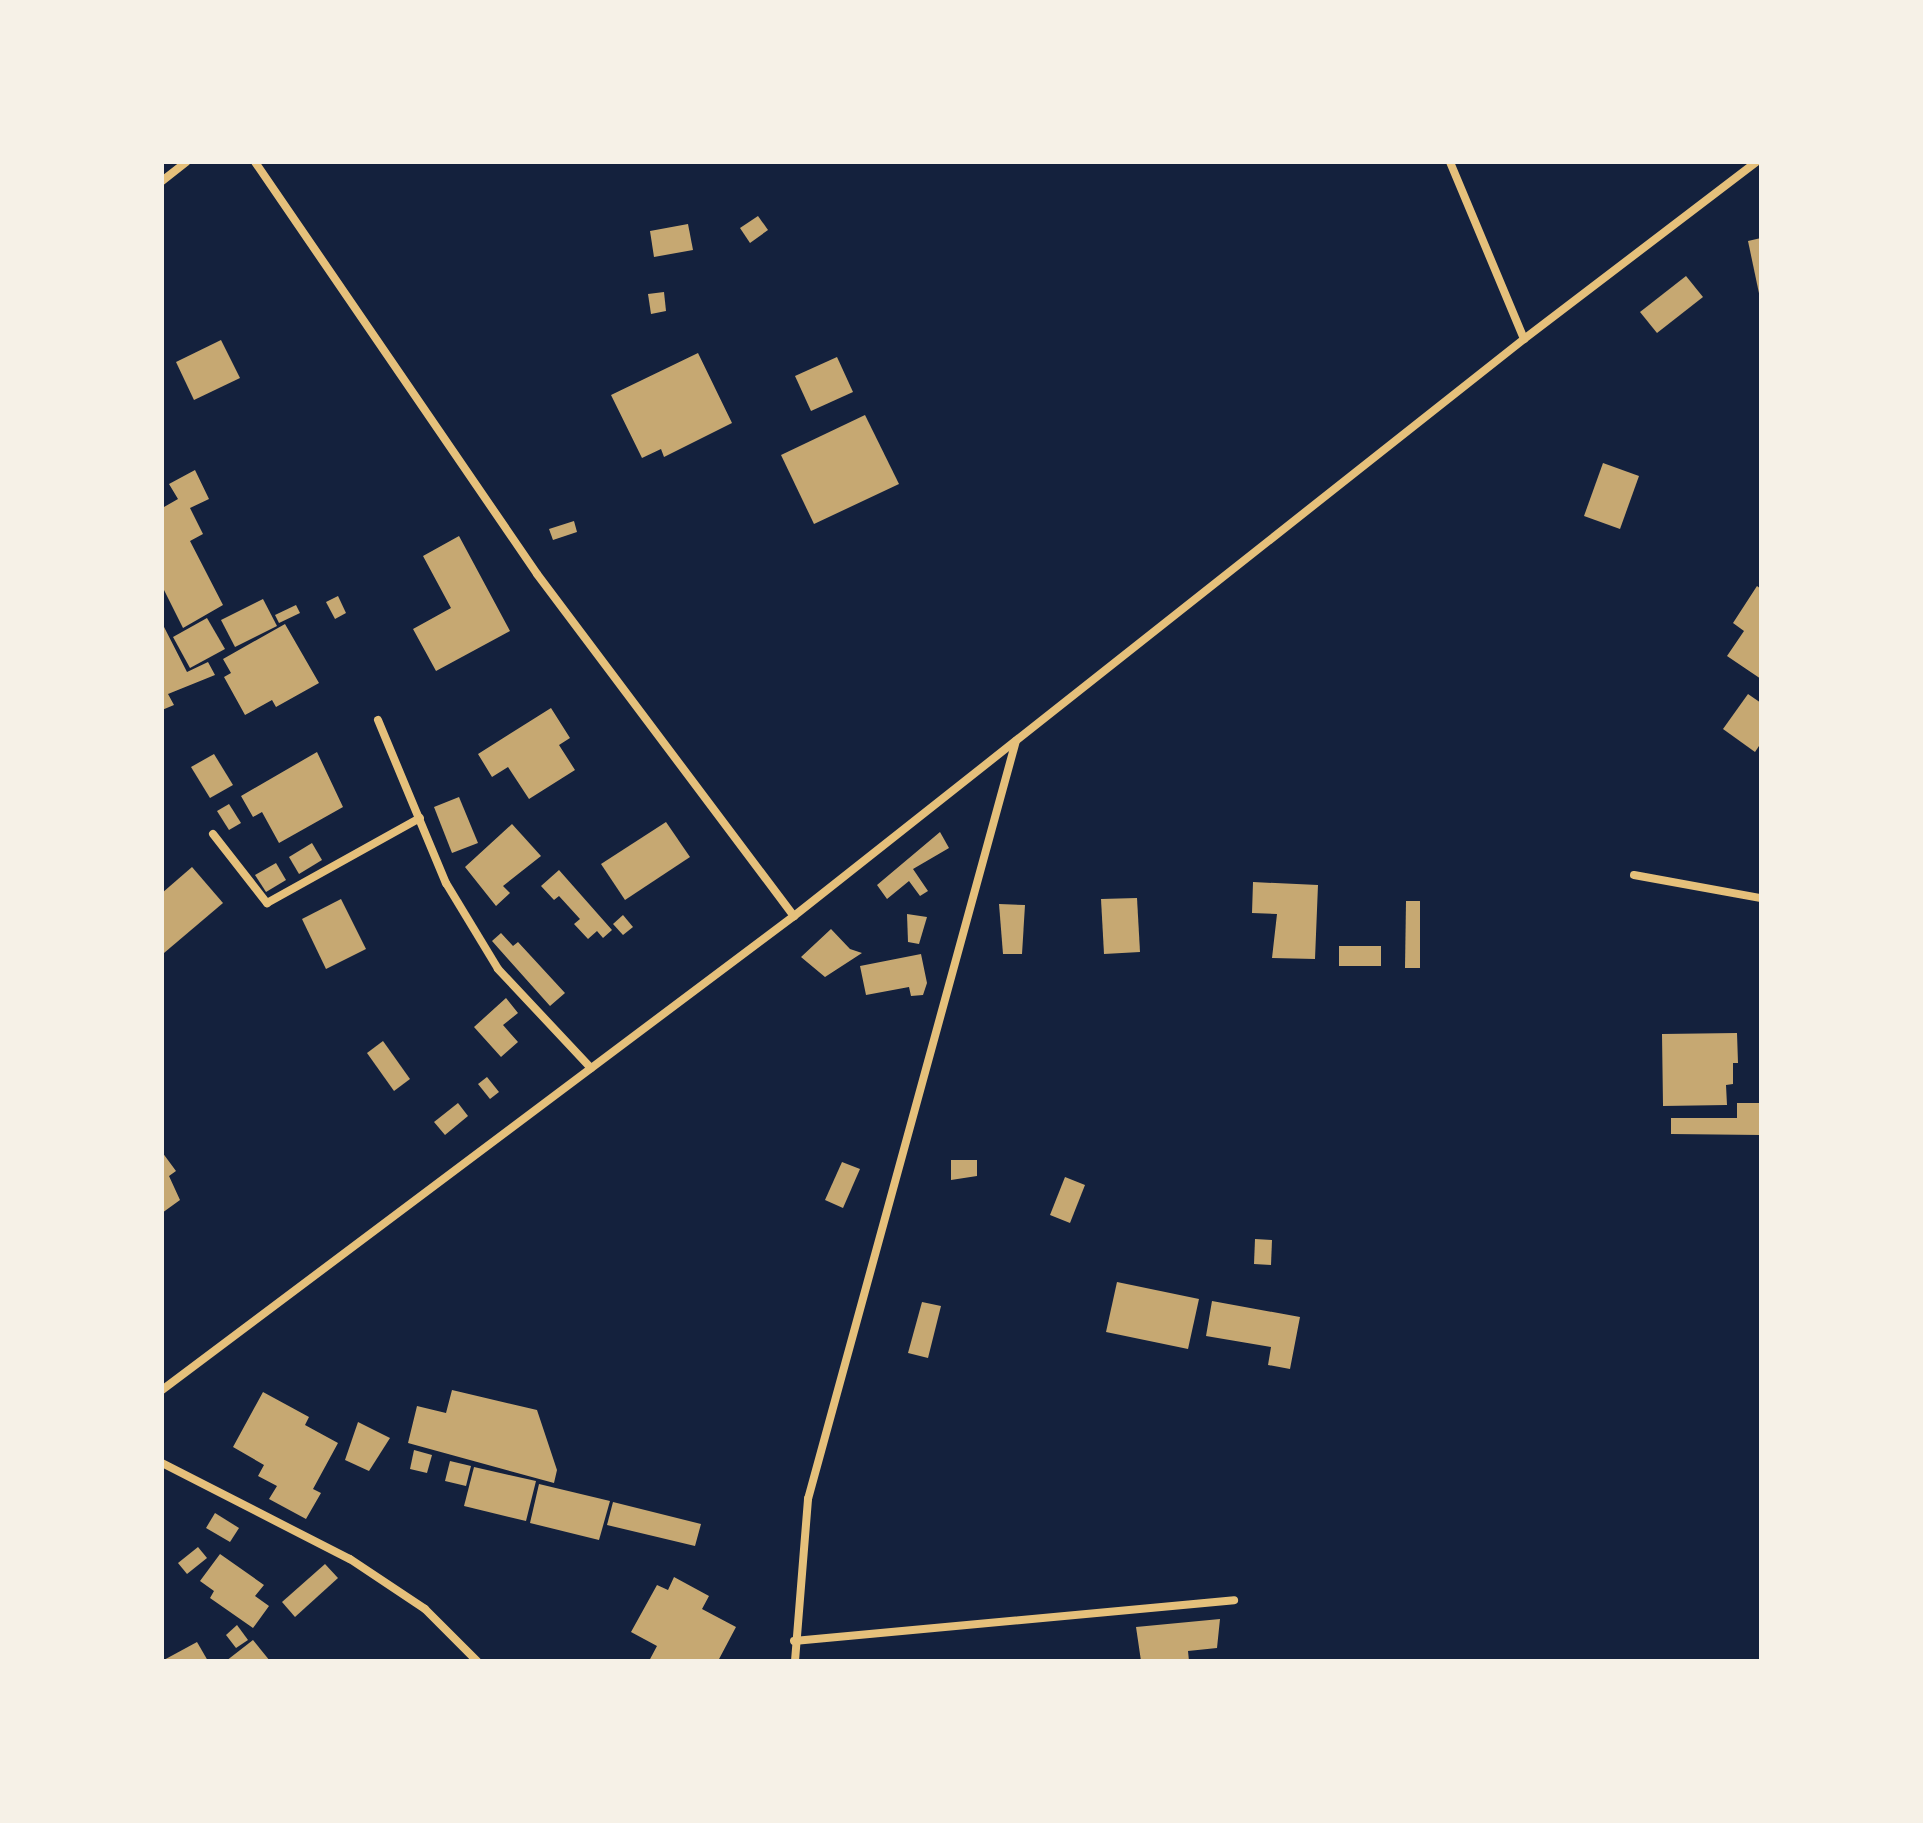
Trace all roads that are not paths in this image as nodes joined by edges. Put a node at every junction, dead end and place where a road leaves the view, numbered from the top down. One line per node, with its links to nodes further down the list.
1 (186, 162): 5 (street)
2 (255, 162): 13 (street)
3 (1450, 162): 6 (street)
4 (1756, 162): 6 (street)
5 (162, 181)
6 (1524, 339): 8 (street)
7 (378, 720): 9 (street)
8 (1016, 740): 13 (street); 18 (street)
9 (420, 818): 10 (street); 14 (street)
10 (213, 834)
11 (1634, 875): 12 (street)
12 (1761, 898)
13 (794, 916): 14 (street)
14 (591, 1068): 15 (street)
15 (162, 1390)
16 (162, 1463): 19 (street)
17 (1234, 1600): 18 (street)
18 (794, 1641): 20 (street)
19 (477, 1661)
20 (795, 1661)

